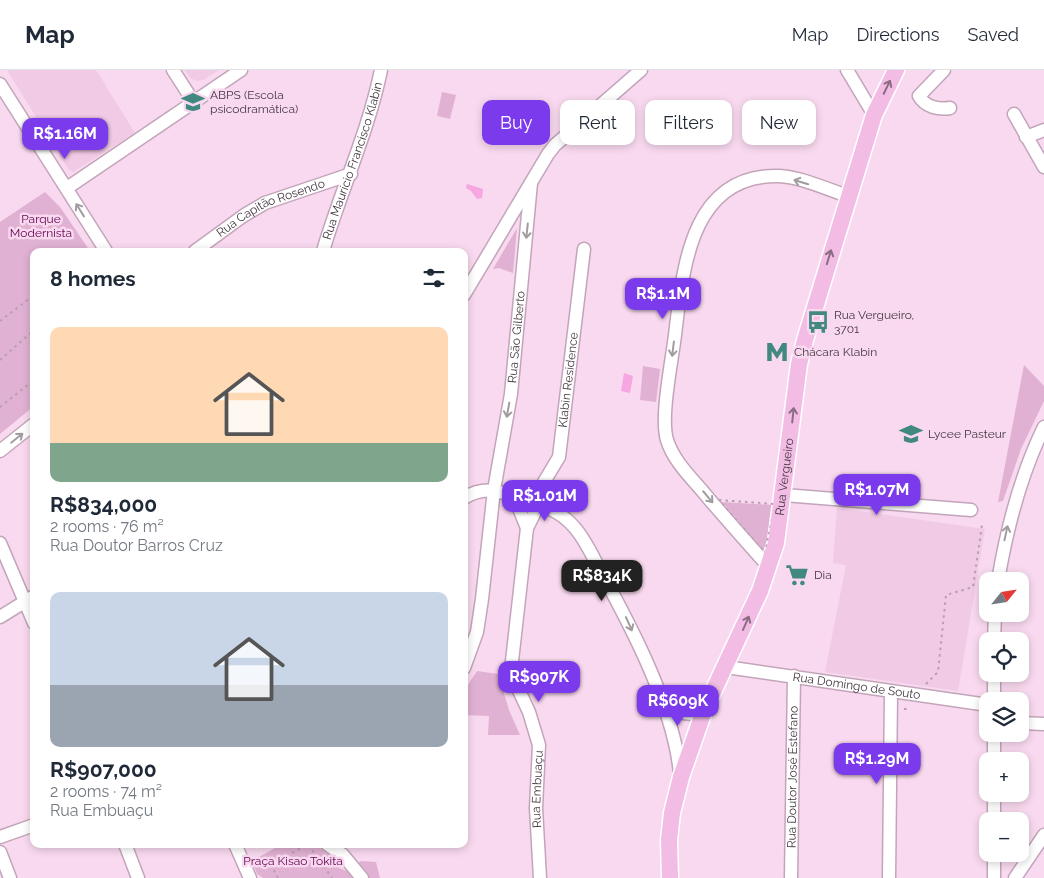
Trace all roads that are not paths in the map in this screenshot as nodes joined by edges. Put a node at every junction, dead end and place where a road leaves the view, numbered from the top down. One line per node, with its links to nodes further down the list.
1 (173, 70): 9 (street)
2 (241, 70): 9 (street)
3 (381, 70): 16 (street, Rua Maurício Francisco Klabin)
4 (847, 70): 12 (street)
5 (896, 70): 12 (main road, Rua Vergueiro, one-way to 5)
6 (942, 71): 10 (street)
7 (636, 72): 17 (street)
8 (0, 84): 18 (street)
9 (193, 101): 18 (street)
10 (950, 108)
11 (1014, 114): 14 (street)
12 (874, 115): 19 (main road, Rua Vergueiro)
13 (1044, 130): 14 (street)
14 (1026, 137): 15 (street)
15 (1044, 167)
16 (352, 174): 21 (street, Rua Capitão Rosendo); 22 (street, Rua Maurício Francisco Klabin)
17 (531, 183): 24 (street); 28 (street, Rua São Gilberto, one-way to 28)
18 (67, 188): 20 (street, one-way to 18)
19 (848, 196): 31 (main road, Rua Vergueiro, one-way to 19); 36 (street, one-way to 36)
20 (104, 248)
21 (199, 248)
22 (324, 248)
23 (584, 249): 32 (street, Klabin Residence)
24 (468, 288)
25 (30, 427): 27 (street, one-way to 25)
26 (1044, 427): 37 (street, one-way to 26)
27 (0, 452)
28 (494, 490): 29 (street); 30 (street); 40 (street, Rua São Gilberto)
29 (468, 496)
30 (514, 496): 32 (street); 34 (street, Rua Embuaçu)
31 (780, 499): 33 (street); 36 (main road, Rua Vergueiro)
32 (539, 504): 34 (street, Rua Embuaçu); 44 (street, one-way to 44)
33 (971, 510)
34 (527, 528): 62 (street, Rua Embuaçu)
35 (0, 543): 38 (street)
36 (769, 568): 41 (main road, Rua Vergueiro, one-way to 36)
37 (1000, 572)
38 (29, 599): 39 (street)
39 (0, 617)
40 (468, 657)
41 (726, 667): 42 (street, Rua Domingo de Souto); 46 (main road, Rua Vergueiro)
42 (794, 676): 43 (street, Rua Domingo de Souto); 64 (street, Rua Doutor José Estefano)
43 (891, 692): 45 (street, Rua Domingo de Souto); 65 (street)
44 (660, 698): 46 (street); 49 (street)
45 (979, 704)
46 (704, 711): 49 (main road, Rua Vergueiro)
47 (1029, 723): 48 (street)
48 (1044, 724)
49 (681, 776): 63 (main road, Rua Vergueiro)
50 (30, 827): 52 (street)
51 (1044, 835): 67 (street)
52 (0, 838)
53 (127, 848): 59 (street)
54 (237, 848): 60 (street)
55 (333, 848): 61 (street)
56 (0, 852): 58 (street)
57 (994, 862): 66 (street)
58 (10, 878)
59 (138, 878)
60 (250, 878)
61 (362, 878)
62 (540, 878)
63 (670, 878)
64 (791, 878)
65 (889, 878)
66 (994, 878)
67 (1015, 878)

